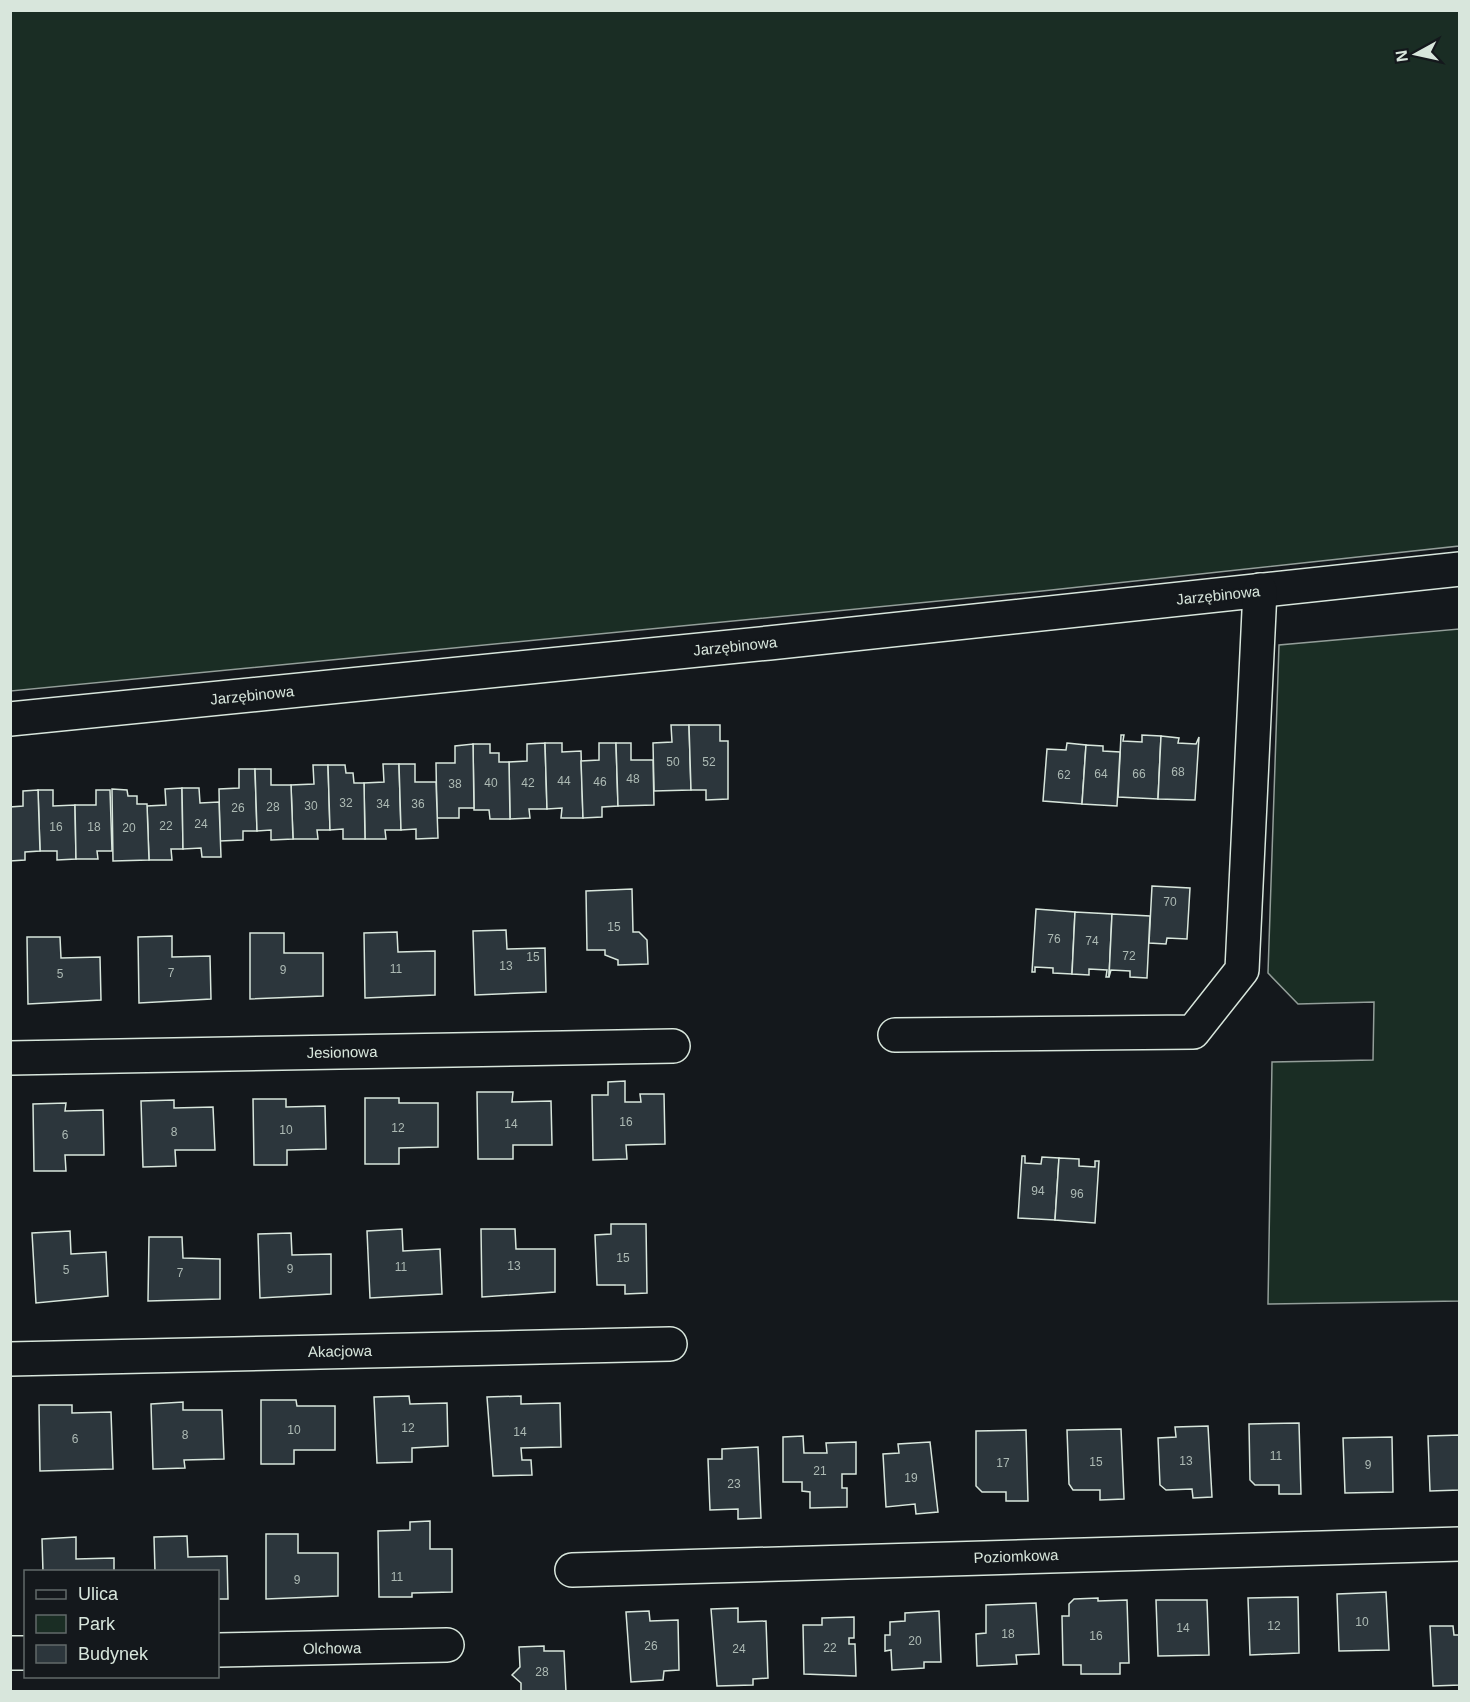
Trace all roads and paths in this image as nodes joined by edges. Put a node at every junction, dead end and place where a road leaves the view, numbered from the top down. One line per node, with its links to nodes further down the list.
1 (1460, 569): 2 (street, Jarzębinowa)
2 (1260, 590): 3 (street, Jarzębinowa); 4 (street)
3 (10, 719)
4 (895, 1035)
5 (673, 1046): 6 (street, Jesionowa)
6 (10, 1058)
7 (670, 1344): 8 (street, Akacjowa)
8 (10, 1359)
9 (1460, 1544): 10 (street, Poziomkowa)
10 (572, 1570)
11 (447, 1645): 12 (street, Olchowa)
12 (219, 1650)

